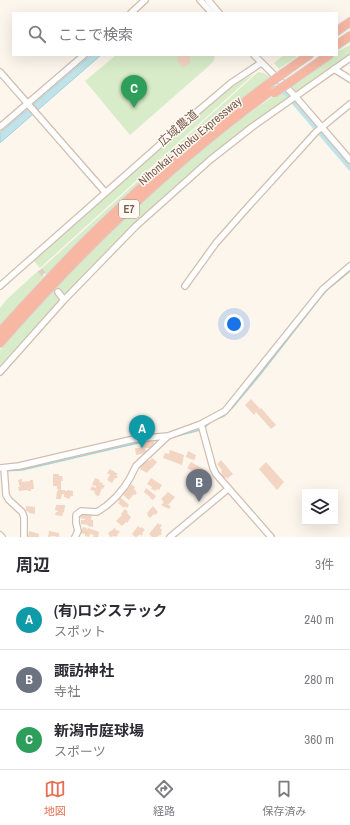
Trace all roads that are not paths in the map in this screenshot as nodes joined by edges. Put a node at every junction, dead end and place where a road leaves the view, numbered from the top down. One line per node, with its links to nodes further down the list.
1 (145, 0): 4 (street)
2 (200, 0): 5 (street)
3 (208, 0): 6 (street)
4 (132, 12)
5 (211, 12)
6 (218, 12)
7 (350, 22): 9 (highway)
8 (350, 27): 10 (highway)
9 (338, 30)
10 (338, 35)
11 (350, 36): 13 (highway)
12 (350, 42): 14 (highway)
13 (338, 44)
14 (338, 49)
15 (83, 56): 28 (street)
16 (255, 56): 21 (street)
17 (306, 56): 24 (highway, Nihonkai-Tohoku Expressway / E7)
18 (320, 56): 24 (highway, Nihonkai-Tohoku Expressway / E7)
19 (327, 56): 24 (highway)
20 (350, 58): 22 (street)
21 (261, 62): 27 (street); 33 (street, 広域農道)
22 (334, 69): 25 (street); 27 (street)
23 (0, 72): 28 (street)
24 (289, 76): 26 (highway, Nihonkai-Tohoku Expressway / E7)
25 (350, 80)
26 (271, 89): 39 (highway, Nihonkai-Tohoku Expressway / E7); 40 (highway, Nihonkai-Tohoku Expressway / E7)
27 (295, 96): 30 (street); 38 (street)
28 (28, 104): 31 (street); 33 (street)
29 (350, 104): 30 (street)
30 (321, 127): 32 (street); 36 (street)
31 (0, 128)
32 (350, 160)
33 (105, 192): 35 (street, 広域農道)
34 (350, 266): 42 (street)
35 (0, 286)
36 (185, 286)
37 (58, 292): 38 (street)
38 (64, 300): 41 (street)
39 (0, 332)
40 (0, 343)
41 (0, 372)
42 (201, 424): 43 (street); 45 (street)
43 (168, 436): 44 (street); 47 (street)
44 (2, 468): 46 (street)
45 (228, 489): 48 (street); 49 (street)
46 (24, 537)
47 (75, 537)
48 (170, 537)
49 (270, 537)

